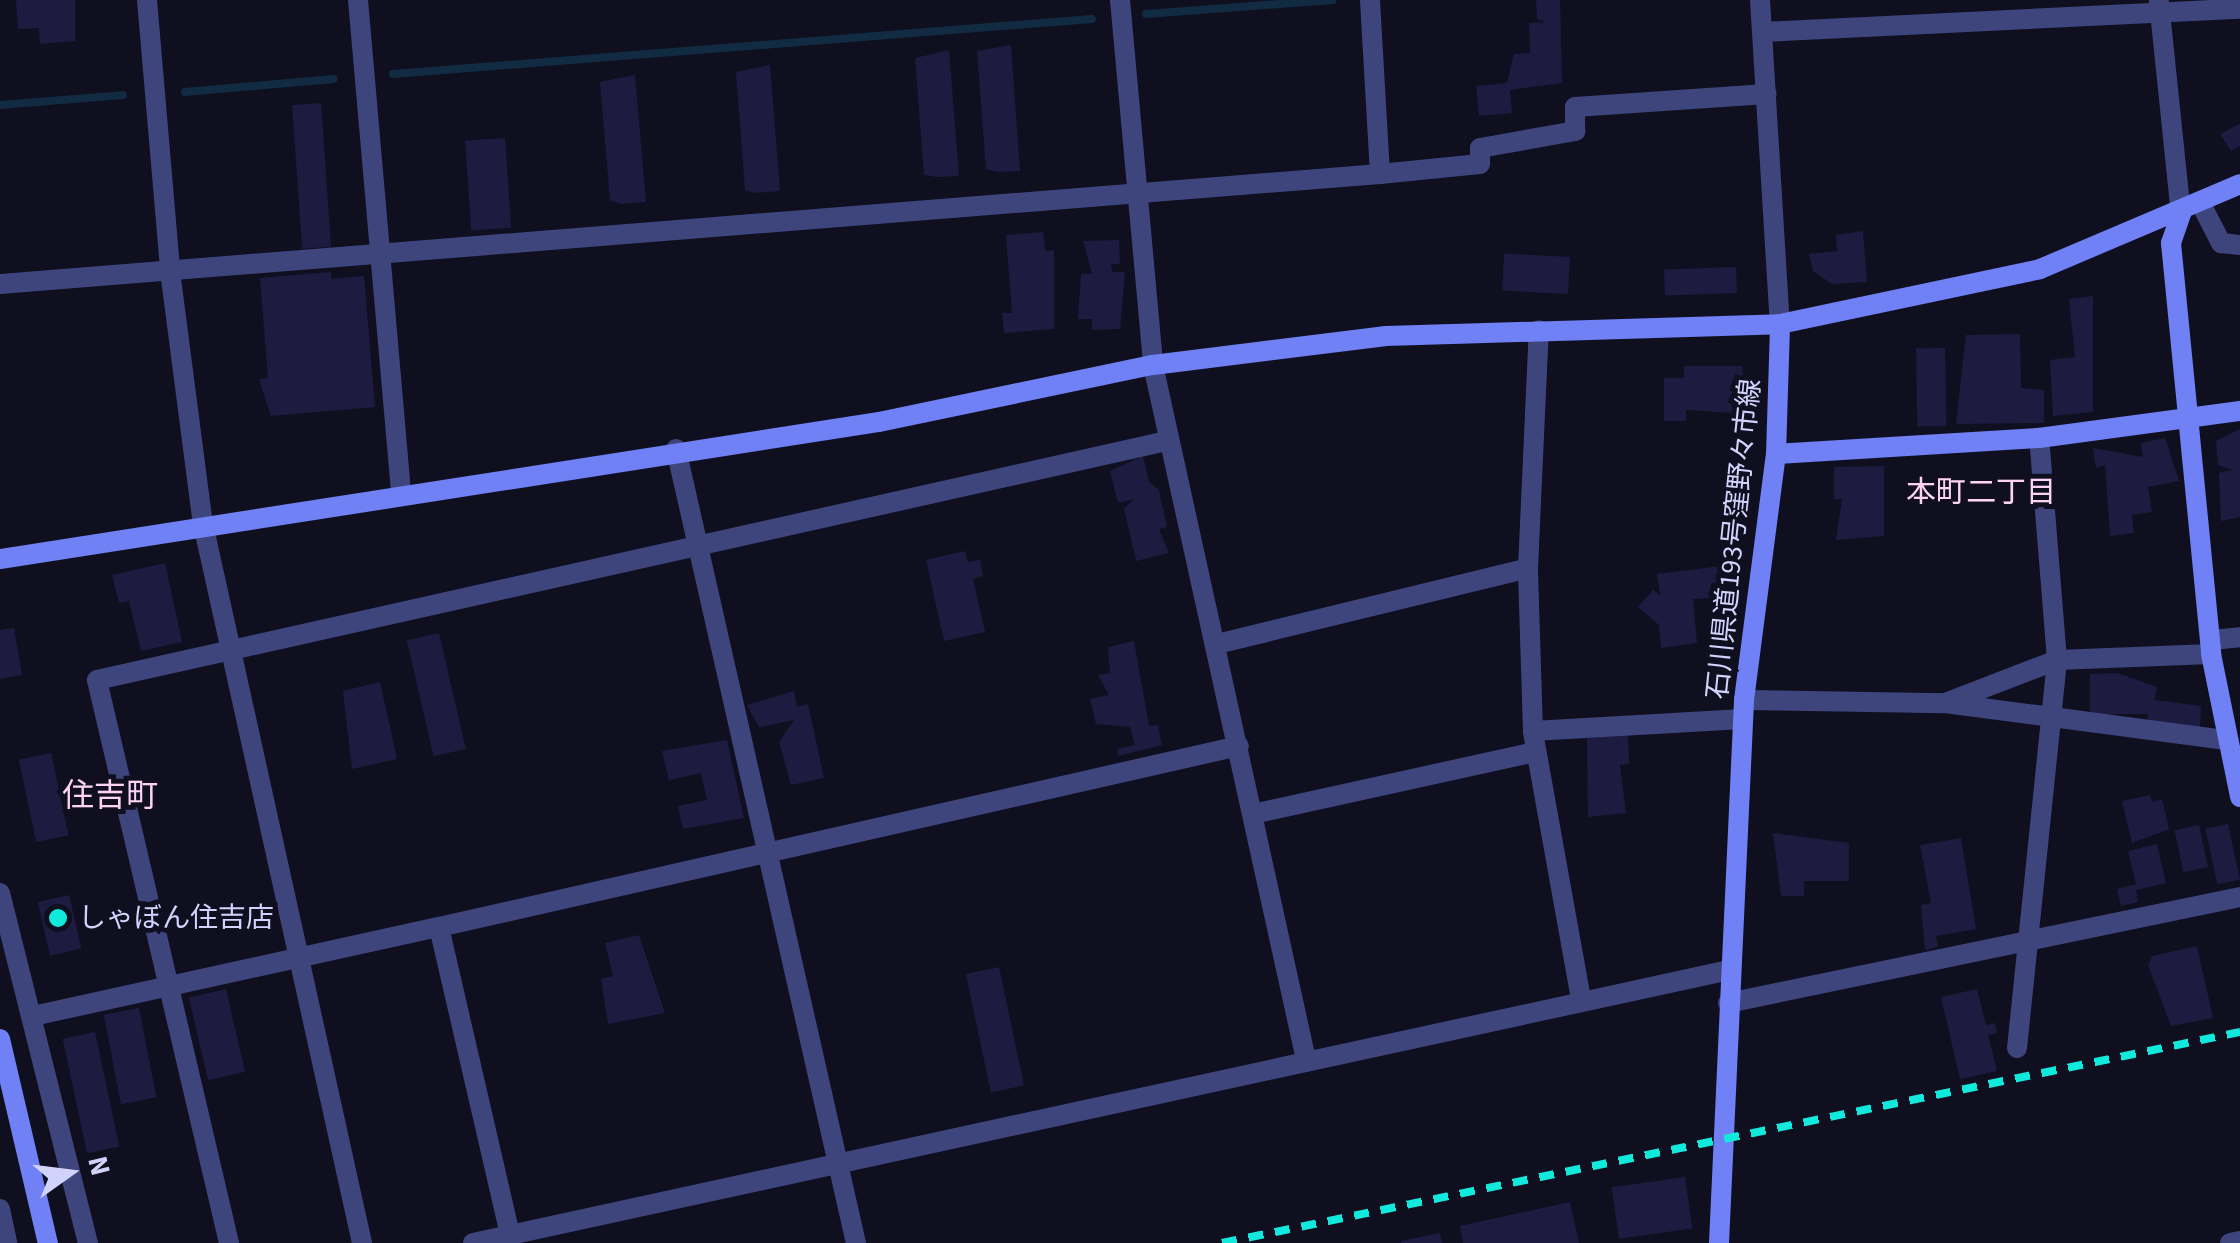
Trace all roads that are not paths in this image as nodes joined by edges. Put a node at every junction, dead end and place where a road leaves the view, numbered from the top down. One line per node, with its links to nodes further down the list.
1 (147, 0): 17 (street)
2 (358, 0): 16 (street)
3 (1120, 0): 12 (street)
4 (1760, 0): 8 (street)
5 (1370, 4): 10 (street)
6 (2159, 6): 7 (street); 8 (street); 14 (street)
7 (2240, 9)
8 (1762, 32): 9 (street)
9 (1767, 94): 10 (street); 19 (street)
10 (1380, 174): 12 (street)
11 (2240, 184): 13 (street)
12 (1134, 198): 16 (street); 21 (street)
13 (2201, 204): 14 (street); 15 (street)
14 (2181, 214): 19 (street); 23 (street)
15 (2240, 245)
16 (379, 252): 17 (street); 28 (street)
17 (170, 271): 18 (street); 29 (street)
18 (0, 284)
19 (1780, 324): 20 (street); 27 (street, 石川県道193号窪野々市線)
20 (1539, 330): 21 (street); 32 (street)
21 (1153, 365): 25 (street); 26 (street)
22 (2240, 411): 23 (street)
23 (2190, 420): 24 (street); 36 (street)
24 (2039, 438): 27 (street); 37 (street)
25 (1167, 441): 30 (street); 34 (street)
26 (676, 449): 28 (street); 30 (street)
27 (1776, 454): 39 (street, 石川県道193号窪野々市線)
28 (400, 493): 29 (street)
29 (203, 524): 31 (street); 35 (street)
30 (696, 544): 35 (street); 46 (street)
31 (0, 559)
32 (1528, 568): 34 (street); 42 (street)
33 (2240, 637): 36 (street)
34 (1218, 644): 43 (street)
35 (236, 646): 51 (street); 53 (street)
36 (2212, 647): 37 (street); 41 (street)
37 (2057, 660): 38 (street); 40 (street)
38 (1945, 703): 39 (street); 40 (street)
39 (1744, 710): 42 (street); 52 (street, 石川県道193号窪野々市線)
40 (2052, 721): 41 (street); 50 (street)
41 (2226, 740): 44 (street)
42 (1534, 742): 45 (street); 54 (street)
43 (1239, 746): 45 (street); 46 (street)
44 (2240, 796)
45 (1254, 814): 59 (street)
46 (764, 854): 49 (street); 60 (street)
47 (0, 893): 56 (street)
48 (2240, 897): 50 (street)
49 (439, 928): 51 (street); 62 (street)
50 (2024, 948): 55 (street); 58 (street)
51 (300, 953): 53 (street); 68 (street)
52 (1730, 970): 54 (street); 55 (street, 石川県道193号窪野々市線)
53 (168, 983): 56 (street); 67 (street)
54 (1581, 999): 59 (street)
55 (1728, 1004): 71 (street, 石川県道193号窪野々市線)
56 (32, 1016): 66 (street)
57 (0, 1039): 65 (street)
58 (2017, 1048)
59 (1306, 1060): 60 (street)
60 (839, 1166): 62 (street); 70 (street)
61 (0, 1208): 64 (street)
62 (510, 1234): 69 (street)
63 (2240, 1241): 72 (street)
64 (6, 1243)
65 (48, 1243)
66 (88, 1243)
67 (229, 1243)
68 (362, 1243)
69 (473, 1243)
70 (856, 1243)
71 (1720, 1243)
72 (2230, 1243)

